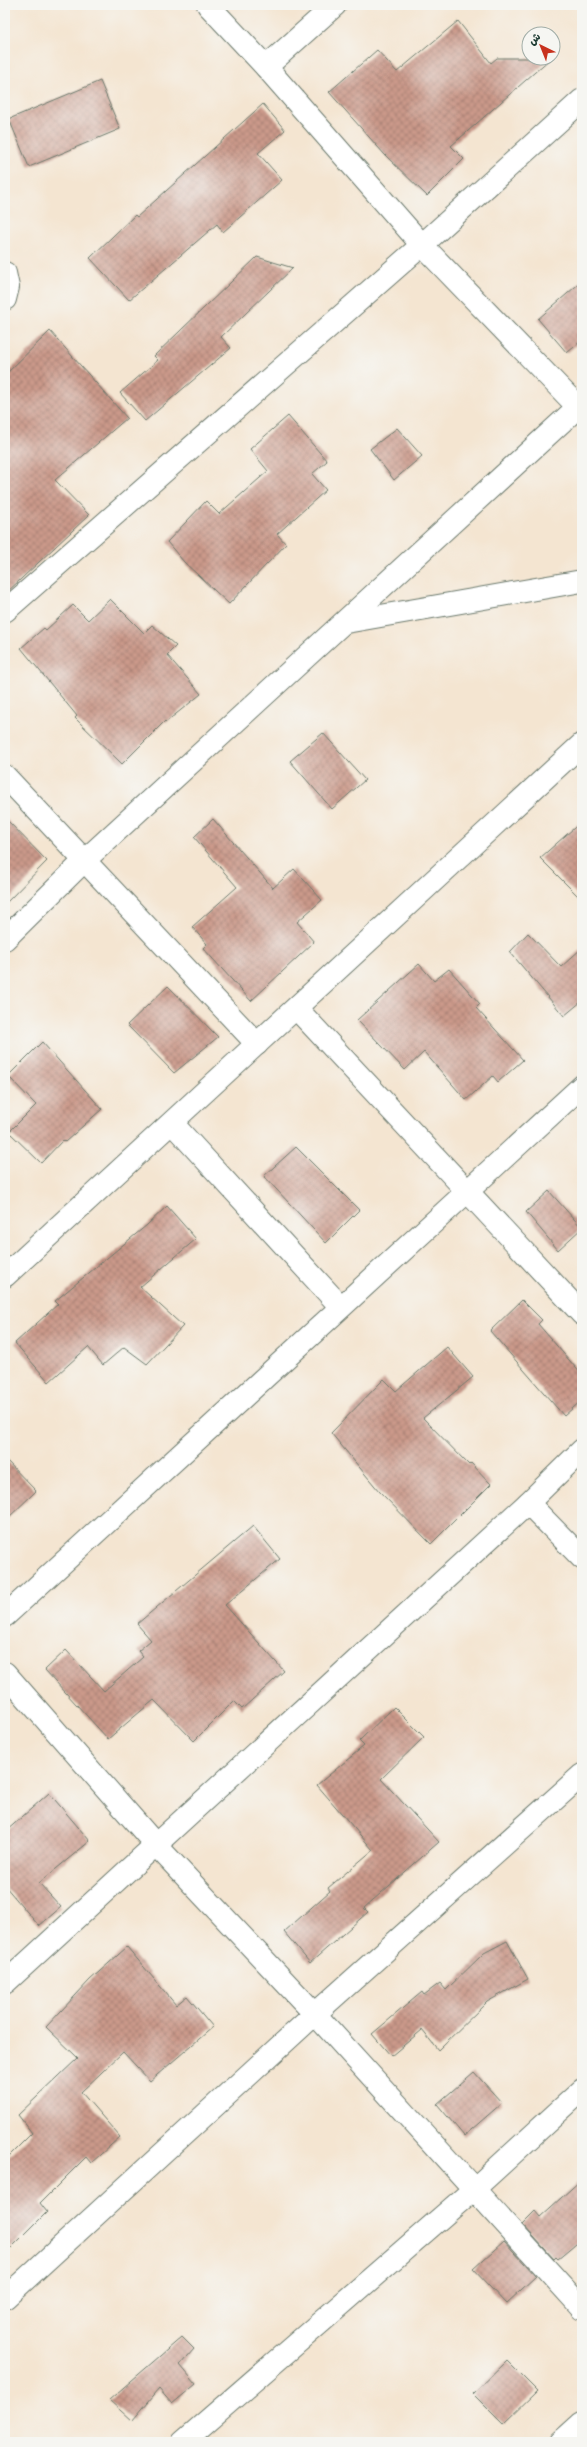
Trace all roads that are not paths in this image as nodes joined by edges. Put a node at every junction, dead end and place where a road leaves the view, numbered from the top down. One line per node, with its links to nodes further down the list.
1 (208, 5): 3 (street)
2 (335, 5): 3 (street)
3 (266, 67): 5 (street)
4 (582, 100): 5 (street)
5 (422, 245): 8 (street); 10 (street)
6 (5, 273): 7 (street)
7 (5, 299)
8 (580, 409): 11 (street)
9 (582, 582): 11 (street)
10 (5, 611)
11 (346, 622): 14 (street)
12 (582, 744): 16 (street)
13 (5, 776): 14 (street)
14 (85, 860): 15 (street); 17 (street)
15 (5, 939)
16 (297, 1009): 17 (street); 20 (street)
17 (257, 1044): 19 (street)
18 (582, 1086): 20 (street)
19 (172, 1122): 21 (street); 22 (street)
20 (466, 1192): 22 (street); 23 (street)
21 (5, 1276)
22 (341, 1307): 27 (street)
23 (582, 1314)
24 (582, 1450): 25 (street)
25 (528, 1503): 26 (street); 30 (street)
26 (582, 1558)
27 (5, 1616)
28 (5, 1673): 30 (street)
29 (582, 1775): 32 (street)
30 (155, 1844): 31 (street); 32 (street)
31 (5, 1984)
32 (315, 2014): 34 (street); 35 (street)
33 (582, 2090): 34 (street)
34 (473, 2190): 36 (street); 38 (street)
35 (5, 2298)
36 (582, 2308)
37 (582, 2423): 39 (street)
38 (183, 2442)
39 (561, 2442)

